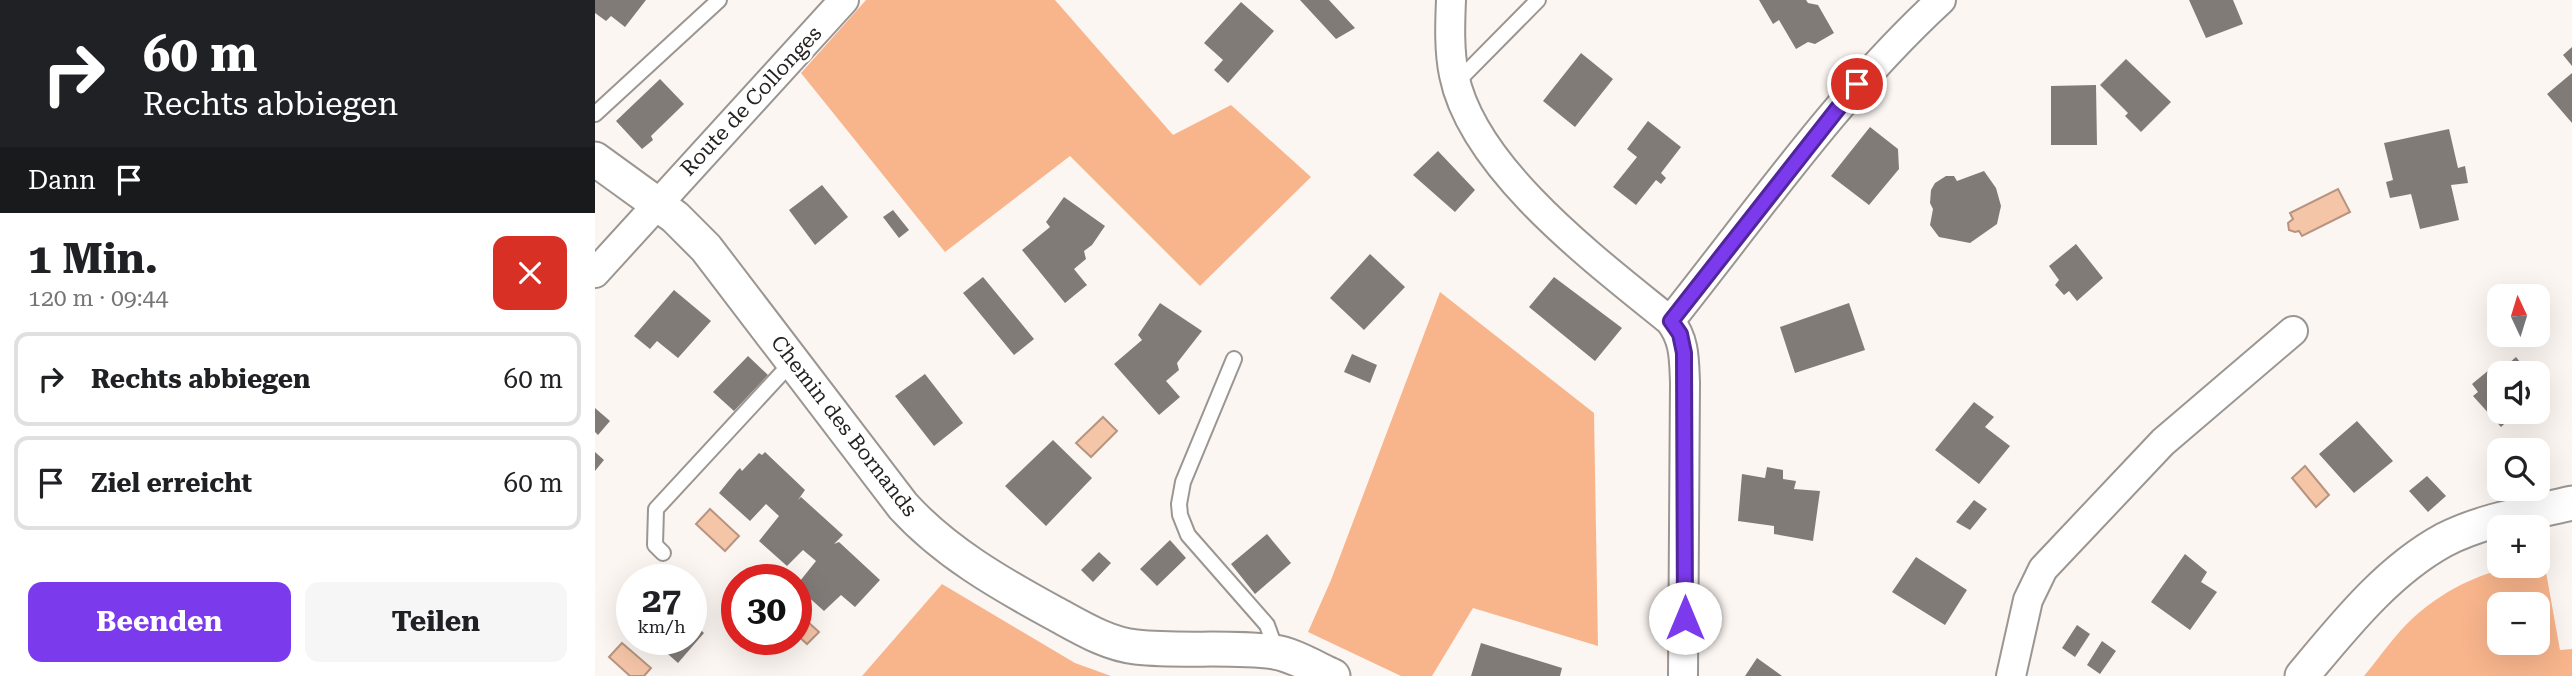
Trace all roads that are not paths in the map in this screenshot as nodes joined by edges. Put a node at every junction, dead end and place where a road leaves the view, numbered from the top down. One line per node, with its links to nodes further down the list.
1 (719, 0): 7 (lane)
2 (844, 0): 9 (street, Route de Collonges)
3 (1451, 0): 6 (street)
4 (1538, 0): 6 (lane)
5 (1941, 0): 11 (street)
6 (1456, 83): 11 (street)
7 (595, 114)
8 (595, 159): 9 (street, Chemin des Bornands)
9 (657, 203): 10 (street, Route de Collonges); 14 (street, Chemin des Bornands)
10 (595, 273)
11 (1671, 321): 19 (street)
12 (2293, 331): 20 (street)
13 (1234, 359): 17 (lane)
14 (793, 361): 16 (lane); 17 (street, Chemin des Bornands)
15 (2572, 503): 21 (street)
16 (663, 553)
17 (1277, 652): 18 (street, Chemin des Bornands)
18 (1333, 676)
19 (1683, 676)
20 (2011, 676)
21 (2302, 676)

